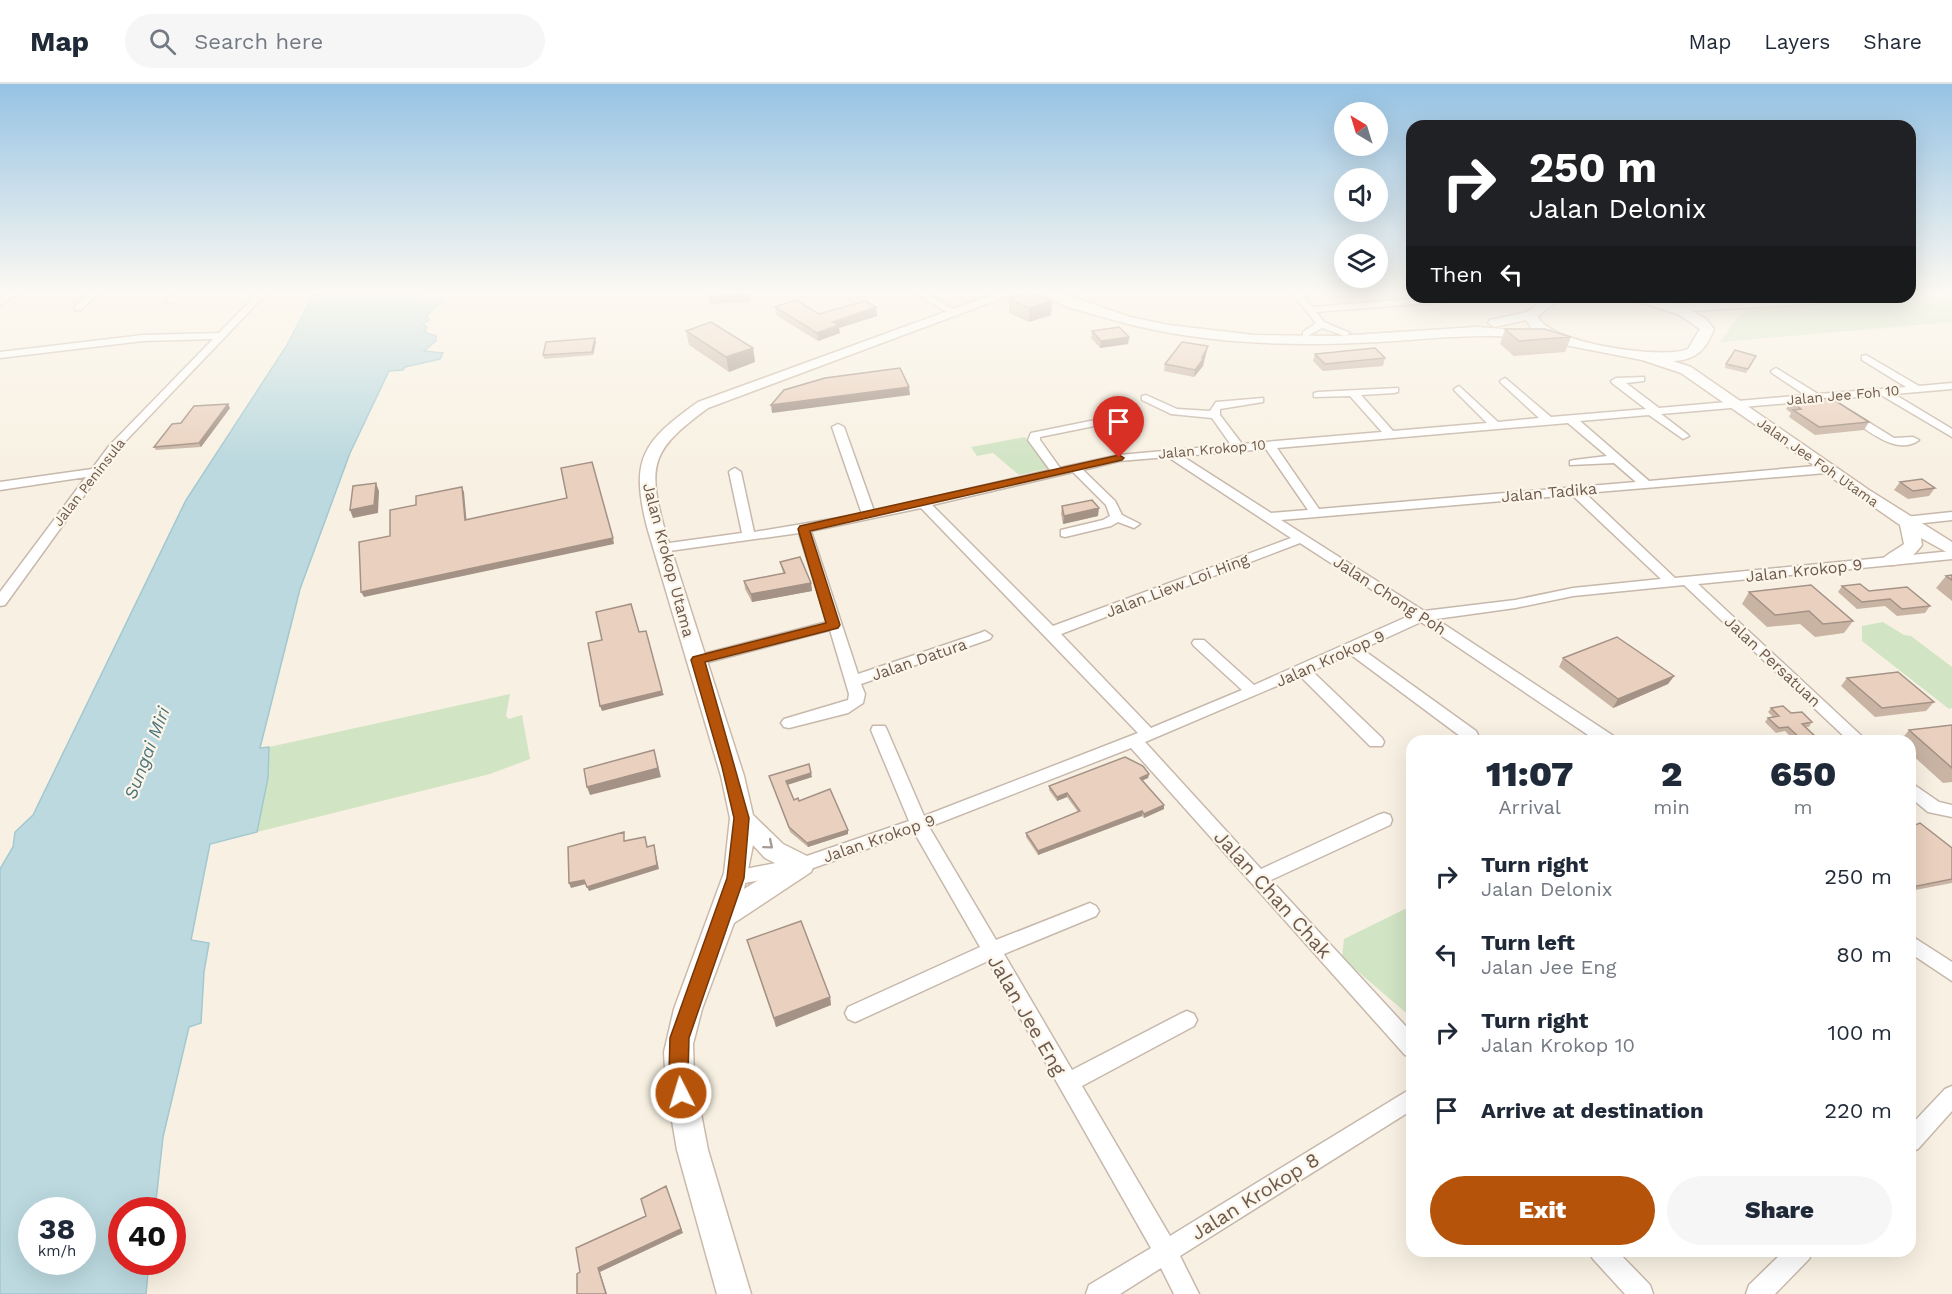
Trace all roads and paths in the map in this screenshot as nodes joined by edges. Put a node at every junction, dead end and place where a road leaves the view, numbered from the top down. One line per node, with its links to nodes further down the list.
1 (50, 349): 7 (street)
2 (210, 349): 45 (street, Jalan Peninsula)
3 (854, 349): 62 (street, Jalan Krokop Utama)
4 (1610, 349): 8 (street)
5 (1695, 349): 6 (street)
6 (1692, 353): 8 (street); 10 (street)
7 (0, 355)
8 (1647, 357): 10 (street, Jalan Jee Foh Utama)
9 (1866, 358): 16 (street)
10 (1686, 370): 24 (street, Jalan Jee Foh Utama)
11 (1776, 371): 21 (street)
12 (1640, 379): 25 (street)
13 (1504, 381): 29 (street)
14 (1952, 386): 16 (street, Jalan Jee Foh 10)
15 (1459, 389): 30 (street)
16 (1917, 389): 18 (street, Jalan Jee Foh 10)
17 (1394, 390): 19 (street)
18 (1884, 392): 21 (street, Jalan Jee Foh 10); 33 (street)
19 (1353, 393): 20 (street); 32 (street)
20 (1318, 396)
21 (1820, 397): 24 (street, Jalan Jee Foh 10); 35 (street)
22 (1146, 398): 26 (street)
23 (1259, 400): 26 (street)
24 (1735, 405): 25 (street, Jalan Krokop 10); 42 (street, Jalan Jee Foh Utama)
25 (1654, 412): 27 (street, Jalan Krokop 10); 34 (street)
26 (1215, 415): 37 (street)
27 (1570, 419): 29 (street, Jalan Krokop 10); 39 (street)
28 (1105, 421): 44 (street)
29 (1548, 421): 30 (street, Jalan Krokop 10)
30 (1495, 425): 32 (street, Jalan Krokop 10)
31 (838, 427): 52 (street)
32 (1389, 433): 36 (street, Jalan Krokop 10)
33 (1952, 434)
34 (1683, 436)
35 (1913, 440)
36 (1269, 444): 37 (street, Jalan Krokop 10); 51 (street)
37 (1238, 447): 38 (street, Jalan Krokop 10)
38 (1169, 453): 41 (street, Jalan Krokop 10); 55 (street, Jalan Chong Poh)
39 (1615, 459): 40 (street); 46 (street)
40 (1574, 463)
41 (1074, 468): 44 (street, Jalan Krokop 10); 54 (street)
42 (1826, 469): 46 (street, Jalan Tadika); 56 (street, Jalan Jee Foh Utama)
43 (735, 472): 60 (street)
44 (1057, 472): 50 (street, Jalan Krokop 10)
45 (91, 477): 47 (street); 49 (street); 68 (street, Jalan Peninsula)
46 (1646, 484): 48 (street, Jalan Tadika)
47 (0, 486)
48 (1574, 490): 51 (street, Jalan Tadika); 67 (street)
49 (0, 494)
50 (924, 504): 52 (street, Jalan Krokop 10); 71 (street, Jalan Chan Chak)
51 (1315, 512): 55 (street, Jalan Tadika)
52 (869, 516): 58 (street, Jalan Krokop 10)
53 (1952, 516): 56 (street)
54 (1117, 517): 57 (street); 59 (street)
55 (1271, 517): 61 (street, Jalan Chong Poh)
56 (1907, 523): 63 (street, Jalan Jee Foh Utama); 65 (street)
57 (1134, 524)
58 (804, 529): 60 (street, Jalan Krokop 10); 70 (street)
59 (1065, 533)
60 (750, 536): 62 (street, Jalan Krokop 10)
61 (1302, 538): 69 (street, Jalan Chong Poh); 71 (street, Jalan Liew Loi Hing)
62 (662, 548): 75 (street, Jalan Krokop Utama)
63 (1952, 550)
64 (1952, 555): 65 (street, Jalan Krokop 9)
65 (1891, 560): 66 (street, Jalan Krokop 9)
66 (1688, 582): 67 (street, Jalan Krokop 9); 83 (street, Jalan Persatuan)
67 (1672, 583): 69 (street, Jalan Krokop 9)
68 (0, 602)
69 (1422, 616): 74 (street, Jalan Krokop 9); 82 (street, Jalan Chong Poh)
70 (833, 625): 75 (street); 77 (street)
71 (1052, 632): 84 (street, Jalan Chan Chak)
72 (985, 636): 77 (street, Jalan Datura)
73 (1198, 642): 78 (street)
74 (1351, 648): 76 (street, Jalan Krokop 9); 81 (street)
75 (698, 660): 88 (street, Jalan Krokop Utama)
76 (1303, 670): 78 (street, Jalan Krokop 9); 85 (street)
77 (854, 681): 79 (street)
78 (1253, 692): 84 (street, Jalan Krokop 9)
79 (789, 723)
80 (879, 730): 90 (street, Jalan Jee Eng)
81 (1470, 735)
82 (1600, 735)
83 (1853, 735)
84 (1142, 738): 90 (street, Jalan Krokop 9); 93 (street, Jalan Chan Chak)
85 (1376, 742)
86 (1916, 793): 87 (street)
87 (1952, 811)
88 (742, 818): 91 (street, one-way to 91); 92 (street, Jalan Krokop Utama)
89 (1384, 820): 93 (street)
90 (919, 825): 91 (street, Jalan Krokop 9); 97 (street, Jalan Jee Eng)
91 (802, 866): 92 (street, Jalan Krokop 9); 95 (street)
92 (735, 878): 95 (street, Jalan Krokop Utama)
93 (1258, 878): 101 (street, Jalan Chan Chak)
94 (1090, 911): 97 (street)
95 (720, 918): 109 (street, Jalan Krokop Utama)
96 (1916, 947): 98 (street)
97 (990, 951): 99 (street); 102 (street, Jalan Jee Eng)
98 (1952, 973)
99 (855, 1013)
100 (1187, 1020): 102 (street)
101 (1406, 1041)
102 (1066, 1083): 106 (street, Jalan Jee Eng)
103 (1952, 1096): 105 (street)
104 (1406, 1102): 106 (street, Jalan Krokop 8)
105 (1916, 1135)
106 (1166, 1252): 110 (street, Jalan Krokop 8); 111 (street, Jalan Jee Eng)
107 (1607, 1257): 112 (street)
108 (1789, 1257): 113 (street)
109 (734, 1294)
110 (1098, 1294)
111 (1187, 1294)
112 (1641, 1294)
113 (1758, 1294)

